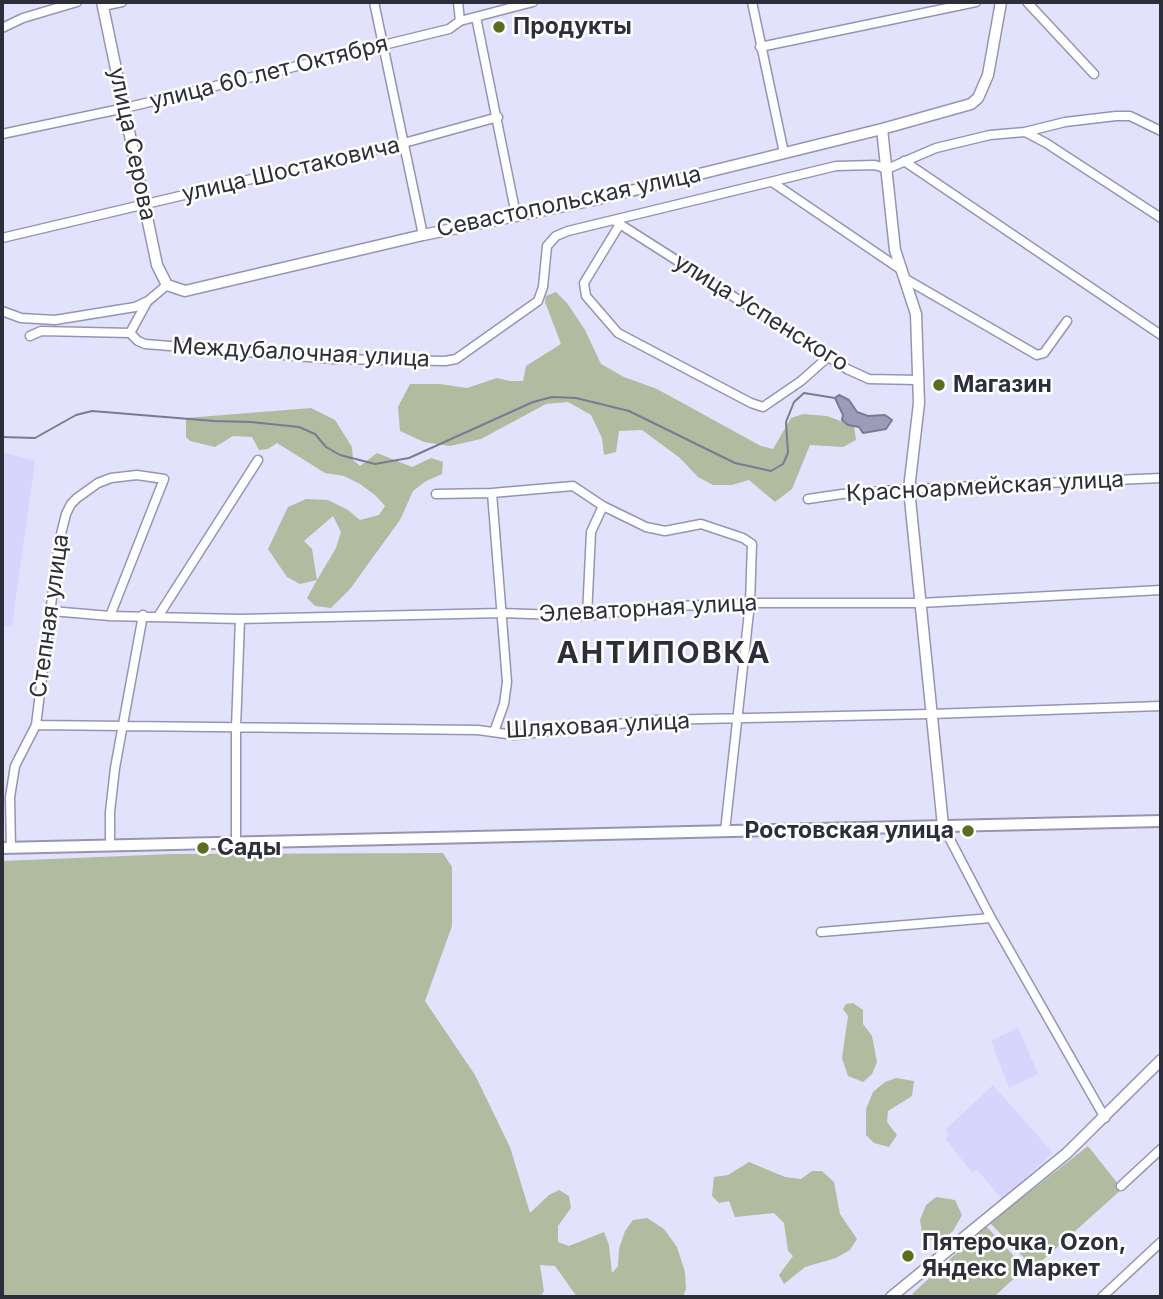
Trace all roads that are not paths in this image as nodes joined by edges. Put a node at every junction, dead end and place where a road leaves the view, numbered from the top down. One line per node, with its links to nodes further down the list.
1 (77, 2): 13 (street)
2 (122, 2): 10 (street)
3 (374, 2): 14 (street)
4 (458, 2): 12 (street)
5 (533, 2): 11 (street, улица 60 лет Октября)
6 (752, 2): 15 (street)
7 (976, 2): 15 (street)
8 (1001, 2): 19 (street, Севастопольская улица)
9 (1027, 2): 16 (street)
10 (102, 4): 17 (street, улица Серова)
11 (476, 17): 12 (street, улица 60 лет Октября); 18 (street)
12 (460, 21): 14 (street, улица 60 лет Октября)
13 (2, 28)
14 (383, 46): 17 (street, улица 60 лет Октября); 23 (street)
15 (760, 47): 24 (street)
16 (1094, 74)
17 (125, 108): 22 (street, улица 60 лет Октября); 28 (street, улица Серова)
18 (498, 117): 23 (street, улица Шостаковича); 29 (street)
19 (882, 129): 24 (street, Севастопольская улица); 26 (street)
20 (1025, 131): 21 (street); 25 (street); 30 (street)
21 (1161, 131)
22 (2, 134)
23 (404, 143): 28 (street, улица Шостаковича); 32 (street)
24 (784, 153): 29 (street, Севастопольская улица)
25 (904, 161): 26 (street); 40 (street)
26 (887, 169): 27 (street); 34 (street)
27 (772, 182): 31 (street); 34 (street)
28 (144, 204): 33 (street, улица Шостаковича); 35 (street, улица Серова)
29 (516, 215): 32 (street, Севастопольская улица)
30 (1161, 218)
31 (616, 221): 39 (street, Междубалочная улица); 42 (street, улица Успенского); 42 (street)
32 (423, 235): 35 (street, Севастопольская улица)
33 (2, 238)
34 (902, 273): 38 (street); 43 (street)
35 (167, 285): 36 (street)
36 (148, 301): 37 (street); 39 (street)
37 (2, 312)
38 (1067, 321)
39 (130, 333): 41 (street)
40 (1161, 335)
41 (30, 336)
42 (828, 357): 43 (street, улица Успенского)
43 (918, 380): 46 (street)
44 (258, 460): 57 (street)
45 (1161, 478): 46 (street, Красноармейская улица)
46 (909, 489): 49 (street, Красноармейская улица); 53 (street)
47 (436, 494): 48 (street)
48 (492, 494): 50 (street); 55 (street)
49 (808, 499)
50 (603, 506): 52 (street); 59 (street)
51 (1161, 590): 53 (street, Элеваторная улица)
52 (750, 603): 53 (street, Элеваторная улица); 59 (street, Элеваторная улица); 63 (street)
53 (920, 603): 62 (street)
54 (51, 611): 58 (street, Элеваторная улица); 58 (street, Степная улица); 64 (street, Степная улица)
55 (500, 613): 59 (street, Элеваторная улица); 60 (street, Элеваторная улица); 67 (street)
56 (143, 615): 57 (street, Элеваторная улица); 58 (street, Элеваторная улица); 65 (street)
57 (159, 615): 60 (street, Элеваторная улица)
58 (110, 616)
59 (587, 616)
60 (240, 618): 66 (street)
61 (1161, 706): 62 (street, Шляховая улица)
62 (931, 715): 63 (street, Шляховая улица); 69 (street)
63 (738, 720): 67 (street, Шляховая улица); 70 (street)
64 (36, 725): 65 (street, Шляховая улица); 73 (street, Степная улица)
65 (121, 726): 66 (street, Шляховая улица); 72 (street)
66 (236, 728): 67 (street, Шляховая улица); 71 (street)
67 (494, 732)
68 (1161, 821): 69 (main road)
69 (943, 826): 70 (main road); 74 (street)
70 (725, 831): 71 (main road)
71 (236, 841): 72 (main road)
72 (110, 844): 73 (main road)
73 (6, 848)
74 (991, 918): 75 (street); 77 (street)
75 (821, 932)
76 (1161, 1060): 77 (street)
77 (1105, 1118): 81 (street)
78 (1161, 1149): 79 (street)
79 (1121, 1186)
80 (1161, 1242): 82 (street)
81 (899, 1295)
82 (1102, 1297)

